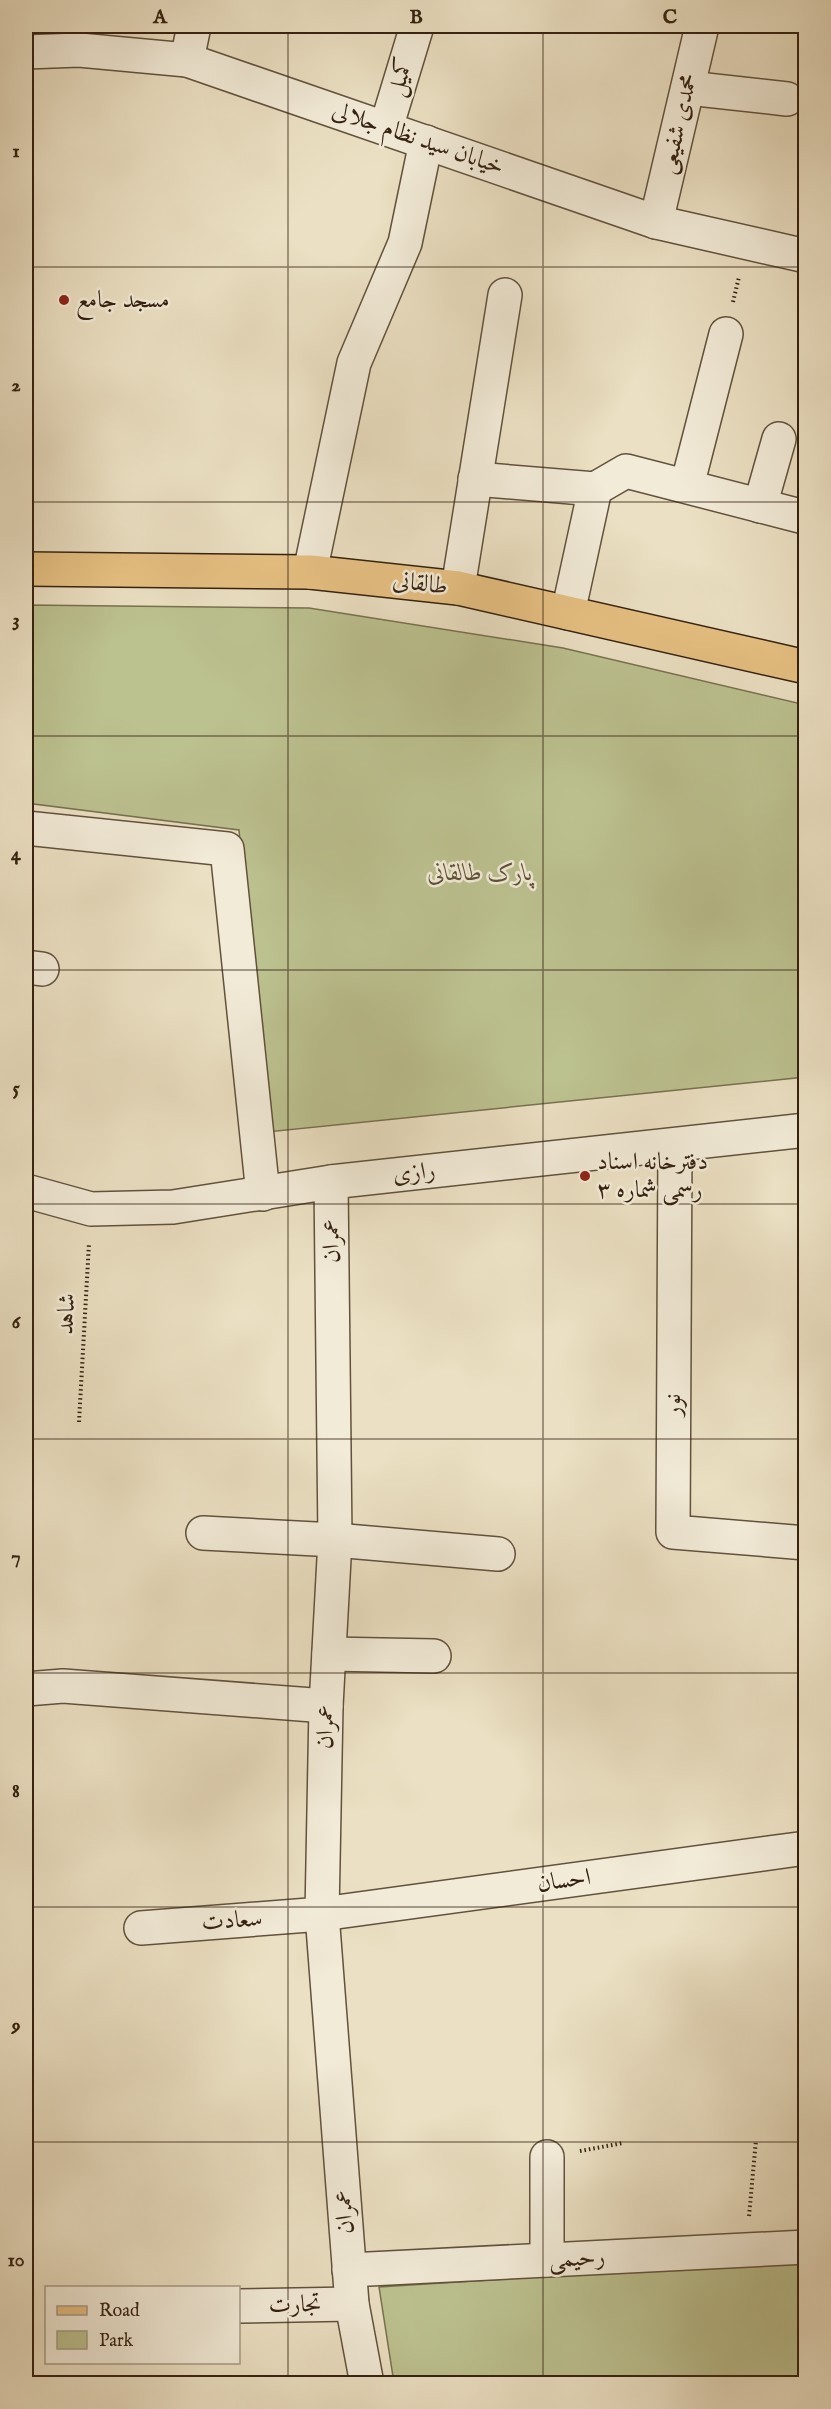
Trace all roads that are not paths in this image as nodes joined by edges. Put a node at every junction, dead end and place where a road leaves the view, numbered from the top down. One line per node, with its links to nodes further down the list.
1 (194, 26): 5 (street)
2 (417, 26): 8 (street, کمیل)
3 (702, 26): 6 (street, محمدی شفیعی)
4 (26, 52): 5 (street, خیابان سید نظام جلالی)
5 (187, 60): 8 (street, خیابان سید نظام جلالی)
6 (688, 88): 7 (street); 10 (street, محمدی شفیعی)
7 (787, 99)
8 (386, 128): 9 (street, خیابان سید نظام جلالی)
9 (426, 142): 10 (street, خیابان سید نظام جلالی); 21 (street)
10 (656, 222): 11 (street, خیابان سید نظام جلالی)
11 (806, 256)
12 (505, 295): 15 (street)
13 (726, 334): 16 (street)
14 (779, 439): 18 (street)
15 (475, 479): 17 (street); 22 (street)
16 (687, 486): 17 (street); 18 (street)
17 (595, 489): 23 (street)
18 (760, 506): 19 (street)
19 (804, 517)
20 (26, 569): 21 (main road, طالقانی)
21 (310, 572): 22 (main road, طالقانی)
22 (458, 588): 23 (main road, طالقانی)
23 (568, 613): 24 (main road, طالقانی)
24 (806, 667)
25 (26, 828): 30 (street)
26 (806, 1130): 27 (street, رازی)
27 (675, 1146): 28 (street, رازی); 33 (street, نور)
28 (331, 1182): 30 (street, رازی); 32 (street, عمران)
29 (26, 1191): 30 (street, رازی)
30 (263, 1194)
31 (203, 1533): 32 (street)
32 (335, 1540): 34 (street); 35 (street, عمران)
33 (806, 1542)
34 (498, 1554)
35 (329, 1654): 36 (street); 38 (street, عمران)
36 (434, 1656)
37 (26, 1689): 38 (street)
38 (326, 1706): 40 (street, عمران)
39 (806, 1848): 40 (street, احسان)
40 (322, 1914): 41 (street, سعادت); 45 (street, عمران)
41 (141, 1928)
42 (547, 2157): 44 (street)
43 (806, 2247): 44 (street, رحیمی)
44 (547, 2260): 45 (street, رحیمی)
45 (349, 2270): 46 (street, عمران)
46 (352, 2304): 47 (street, تجارت); 48 (street, عمران)
47 (240, 2306)
48 (367, 2384)

